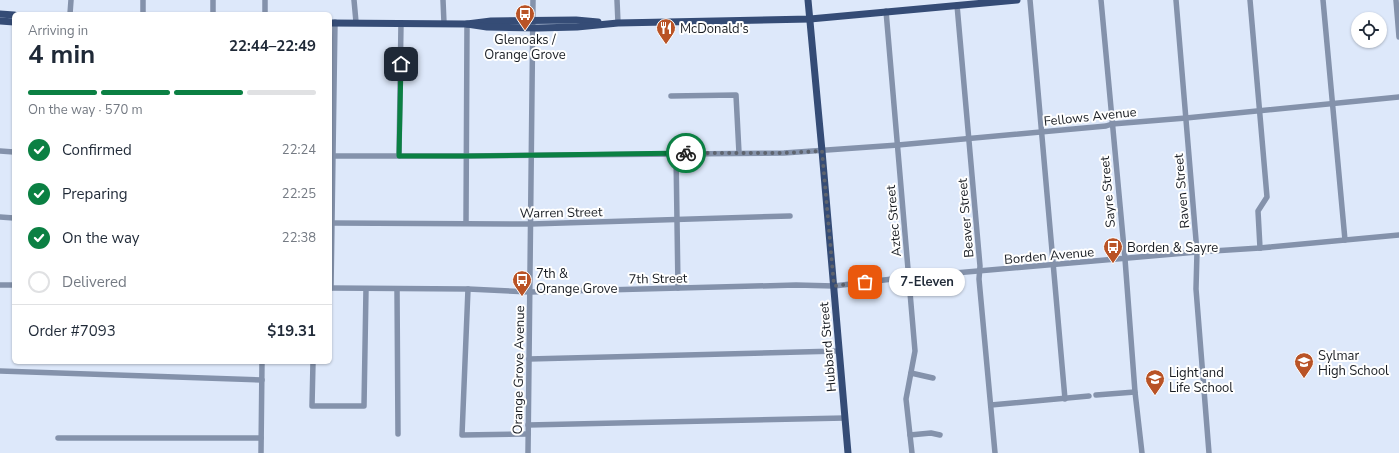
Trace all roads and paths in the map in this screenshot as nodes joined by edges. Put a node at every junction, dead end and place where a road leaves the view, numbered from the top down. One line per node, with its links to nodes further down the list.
1 (70, 0): 19 (street)
2 (143, 0): 20 (street)
3 (213, 0): 21 (street)
4 (265, 0): 22 (street)
5 (354, 0): 29 (street)
6 (443, 0): 32 (street)
7 (533, 0): 34 (street, Orange Grove Avenue)
8 (617, 0): 31 (street)
9 (808, 0): 25 (main road, Hubbard Street)
10 (1017, 0): 17 (main road)
11 (1030, 0): 42 (street)
12 (1101, 0): 41 (street, Sayre Street)
13 (1176, 0): 40 (street, Raven Street)
14 (1250, 0): 39 (street)
15 (1323, 0): 38 (street)
16 (1396, 0): 35 (street)
17 (958, 5): 18 (main road); 43 (street, Beaver Street)
18 (886, 11): 25 (main road); 44 (street, Aztec Street)
19 (70, 12)
20 (143, 12)
21 (213, 12)
22 (265, 12)
23 (0, 14): 24 (main road)
24 (12, 15)
25 (810, 18): 31 (main road); 46 (main road, Hubbard Street)
26 (0, 22): 27 (main road)
27 (12, 22)
28 (332, 22): 29 (main road); 51 (street)
29 (356, 22): 30 (main road)
30 (401, 23): 32 (main road); 52 (street)
31 (618, 23): 34 (main road)
32 (444, 24): 33 (main road)
33 (467, 24): 34 (main road); 53 (street)
34 (533, 24): 50 (street, Orange Grove Avenue)
35 (1399, 37)
36 (671, 96): 49 (street)
37 (1399, 97): 38 (street, Fellows Avenue)
38 (1332, 103): 39 (street, Fellows Avenue); 62 (street)
39 (1259, 110): 40 (street, Fellows Avenue); 63 (street)
40 (1186, 118): 41 (street, Fellows Avenue); 64 (street, Raven Street)
41 (1112, 124): 42 (street, Fellows Avenue); 65 (street, Sayre Street)
42 (1041, 133): 43 (street, Fellows Avenue); 66 (street)
43 (970, 139): 44 (street, Fellows Avenue); 67 (street, Beaver Street)
44 (898, 145): 46 (street, Fellows Avenue); 68 (street, Aztec Street)
45 (0, 151): 47 (street)
46 (822, 151): 49 (street, Fellows Avenue); 72 (main road, Hubbard Street)
47 (12, 152)
48 (676, 153): 49 (street, Fellows Avenue); 50 (street, Fellows Avenue); 57 (street)
49 (739, 153)
50 (531, 155): 53 (street, Fellows Avenue); 60 (street, Orange Grove Avenue)
51 (332, 156): 52 (street, Fellows Avenue); 58 (street)
52 (399, 156): 53 (street, Fellows Avenue)
53 (466, 156): 59 (street)
54 (790, 216): 57 (street, Warren Street)
55 (0, 217): 56 (street)
56 (12, 218)
57 (677, 220): 60 (street, Warren Street); 74 (street)
58 (332, 223): 59 (street, Warren Street)
59 (466, 223): 60 (street, Warren Street)
60 (531, 224): 78 (street, Orange Grove Avenue)
61 (1399, 235): 62 (street, Borden Avenue)
62 (1345, 240): 63 (street, Borden Avenue)
63 (1260, 248): 64 (street, Borden Avenue)
64 (1197, 252): 65 (street, Borden Avenue); 106 (street, Raven Street)
65 (1125, 259): 66 (street, Borden Avenue); 87 (street, Sayre Street)
66 (1054, 265): 67 (street, Borden Avenue); 90 (street)
67 (979, 272): 68 (street, Borden Avenue); 91 (street, Beaver Street)
68 (909, 277): 72 (street, Borden Avenue); 84 (street, Aztec Street)
69 (0, 285): 70 (street)
70 (12, 285)
71 (796, 285): 72 (street, Borden Avenue); 74 (street, 7th Street)
72 (834, 286): 79 (main road, Hubbard Street)
73 (332, 288): 75 (street, 7th Street)
74 (678, 288): 78 (street, 7th Street)
75 (366, 289): 76 (street, 7th Street); 82 (street)
76 (397, 289): 77 (street, 7th Street); 94 (street)
77 (468, 289): 78 (street, 7th Street); 95 (street)
78 (530, 292): 80 (street, Orange Grove Avenue)
79 (838, 351): 80 (street); 92 (main road, Hubbard Street)
80 (529, 359): 93 (street, Orange Grove Avenue)
81 (262, 364): 86 (street)
82 (313, 364)
83 (0, 371): 86 (street)
84 (911, 373): 85 (street); 96 (street, Aztec Street)
85 (933, 378)
86 (262, 380): 99 (street)
87 (1135, 392): 88 (street); 105 (street, Sayre Street)
88 (1096, 395)
89 (1089, 396): 90 (street)
90 (1065, 399): 91 (street)
91 (990, 405): 104 (street, Beaver Street)
92 (845, 418): 93 (street); 102 (main road, Hubbard Street)
93 (528, 424): 95 (street, Orange Grove Avenue)
94 (398, 434)
95 (528, 434): 101 (street, Orange Grove Avenue)
96 (910, 435): 97 (street); 103 (street, Aztec Street)
97 (940, 436)
98 (58, 438): 99 (street)
99 (261, 438): 100 (street)
100 (261, 453)
101 (528, 453)
102 (848, 453)
103 (912, 453)
104 (995, 453)
105 (1142, 453)
106 (1209, 453)

